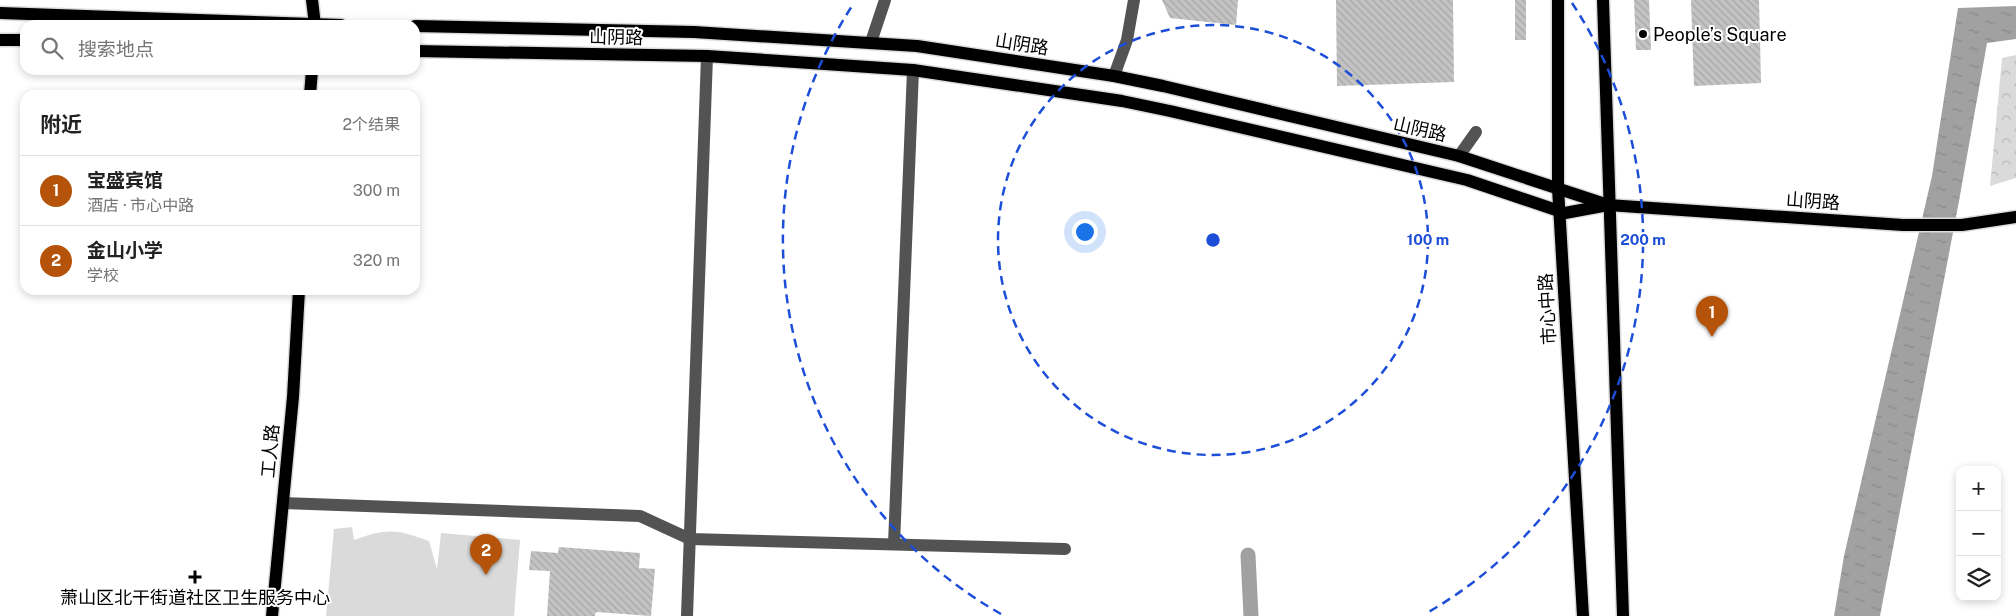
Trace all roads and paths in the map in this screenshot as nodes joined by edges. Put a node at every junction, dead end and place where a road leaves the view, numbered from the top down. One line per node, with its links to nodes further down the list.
1 (312, 0): 8 (main road)
2 (885, 0): 12 (street)
3 (1134, 0): 17 (street)
4 (1558, 0): 21 (main road, 市心中路)
5 (1603, 0): 22 (main road)
6 (0, 14): 7 (main road)
7 (172, 20)
8 (314, 20)
9 (420, 26): 12 (main road, 山阴路)
10 (0, 40): 11 (main road)
11 (20, 40)
12 (871, 42): 17 (main road, 山阴路)
13 (420, 51): 14 (main road, 山阴路)
14 (707, 56): 15 (main road, 山阴路); 27 (street)
15 (913, 70): 23 (main road, 山阴路); 28 (street)
16 (312, 75): 18 (main road)
17 (1114, 76): 20 (main road, 山阴路)
18 (310, 90)
19 (1476, 132): 20 (street)
20 (1459, 156): 21 (main road, 山阴路)
21 (1558, 188): 22 (main road, 山阴路); 23 (main road, 市心中路)
22 (1608, 205): 23 (main road, 山阴路); 24 (main road, 山阴路); 33 (main road)
23 (1559, 211): 32 (main road, 市心中路)
24 (2016, 217)
25 (299, 295): 26 (main road, 工人路)
26 (283, 502): 27 (street); 30 (main road, 工人路)
27 (690, 539): 28 (street); 31 (street)
28 (894, 544): 29 (street)
29 (1065, 549)
30 (272, 616)
31 (687, 616)
32 (1583, 616)
33 (1623, 616)

